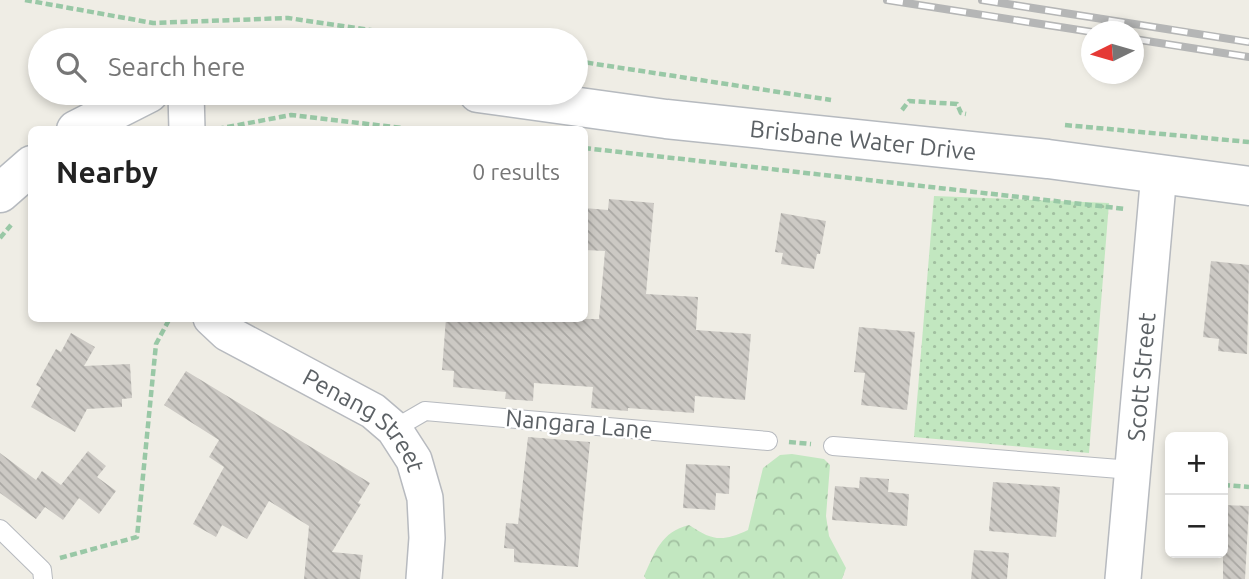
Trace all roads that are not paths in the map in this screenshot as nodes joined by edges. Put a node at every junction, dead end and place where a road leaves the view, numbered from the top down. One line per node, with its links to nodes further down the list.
1 (125, 105): 4 (main road)
2 (186, 105): 5 (street)
3 (562, 105): 7 (main road, Brisbane Water Drive)
4 (84, 126)
5 (187, 126)
6 (28, 168): 9 (main road)
7 (1159, 173): 8 (main road, Brisbane Water Drive); 14 (street, Scott Street)
8 (1249, 186)
9 (0, 193)
10 (215, 322): 11 (street, Penang Street)
11 (394, 429): 12 (lane, Nangara Lane); 17 (street, Penang Street)
12 (773, 441)
13 (833, 446): 14 (lane)
14 (1132, 470): 18 (street, Scott Street)
15 (7, 535): 16 (lane)
16 (43, 579)
17 (424, 579)
18 (1123, 579)

